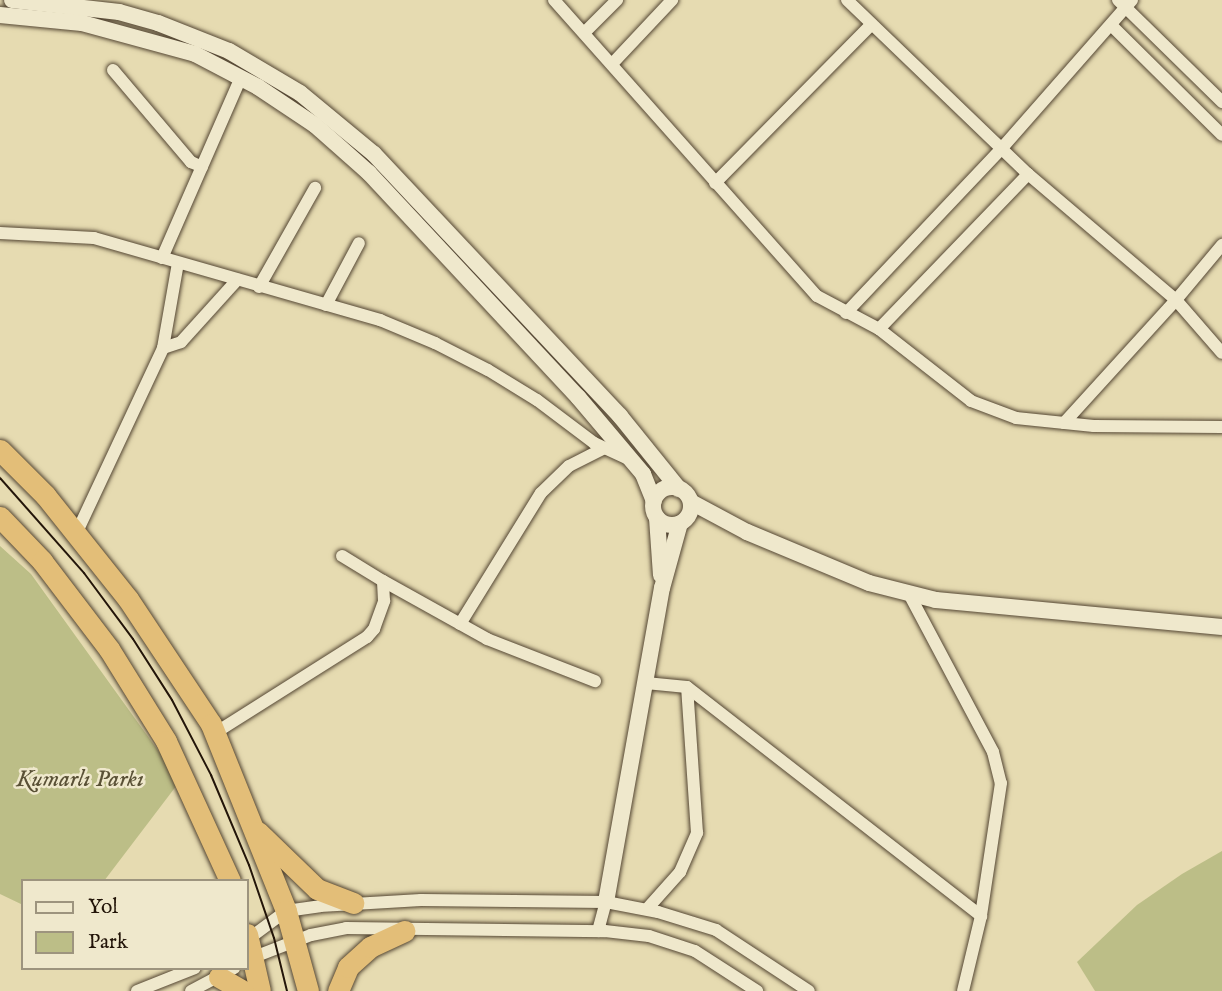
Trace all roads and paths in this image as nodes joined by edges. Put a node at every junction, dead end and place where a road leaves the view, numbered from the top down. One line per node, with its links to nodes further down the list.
1 (12, 0): 11 (street)
2 (554, 0): 10 (street)
3 (617, 0): 10 (street)
4 (672, 0): 13 (street)
5 (847, 0): 8 (street)
6 (1125, 2): 9 (street); 16 (street)
7 (0, 15): 12 (street)
8 (872, 24): 18 (street); 21 (street)
9 (1111, 25): 17 (street); 18 (street)
10 (584, 33): 13 (street)
11 (219, 46): 12 (street); 41 (street)
12 (210, 61): 15 (street)
13 (612, 64): 21 (street)
14 (113, 70): 19 (street)
15 (241, 77): 19 (street); 40 (street)
16 (1222, 102)
17 (1222, 135)
18 (1002, 148): 20 (street); 32 (street)
19 (202, 167): 26 (street)
20 (1028, 174): 30 (street); 33 (street)
21 (715, 183): 32 (street)
22 (315, 188): 29 (street)
23 (0, 233): 26 (street)
24 (359, 243): 31 (street)
25 (1222, 245): 30 (street)
26 (162, 258): 27 (street)
27 (178, 263): 28 (street); 34 (street)
28 (237, 280): 29 (street); 34 (street)
29 (259, 287): 31 (street)
30 (1176, 300): 35 (street); 36 (street)
31 (326, 306): 38 (street)
32 (846, 313): 33 (street)
33 (879, 329): 36 (street)
34 (163, 348): 47 (street)
35 (1222, 354)
36 (1064, 423): 37 (street)
37 (1222, 427)
38 (604, 448): 40 (street); 52 (street)
39 (0, 450): 47 (highway)
40 (634, 461): 42 (street)
41 (679, 489): 42 (street); 43 (street)
42 (654, 500): 45 (street)
43 (691, 502): 46 (street); 51 (street)
44 (0, 517): 59 (highway)
45 (657, 518): 46 (street); 50 (street)
46 (680, 523): 50 (street)
47 (76, 534): 57 (highway)
48 (342, 556): 49 (street)
49 (383, 581): 52 (street); 57 (street)
50 (662, 588): 55 (street)
51 (908, 593): 53 (street); 64 (street)
52 (460, 624): 54 (street)
53 (1222, 627)
54 (595, 681)
55 (646, 683): 56 (street); 61 (street)
56 (687, 687): 62 (street); 64 (street)
57 (215, 733): 58 (highway)
58 (253, 826): 60 (highway); 63 (highway)
59 (228, 878)
60 (353, 902): 61 (street); 63 (street)
61 (606, 902): 62 (street); 66 (street)
62 (647, 909): 78 (street)
63 (286, 911): 67 (highway); 68 (street)
64 (981, 916): 79 (street)
65 (404, 931): 66 (street); 67 (street); 76 (highway)
66 (598, 931): 77 (street)
67 (295, 941): 68 (street); 75 (highway)
68 (249, 946): 74 (highway)
69 (190, 970): 71 (street)
70 (226, 973): 72 (street); 73 (highway)
71 (137, 991)
72 (191, 991)
73 (243, 991)
74 (260, 991)
75 (308, 991)
76 (338, 991)
77 (757, 991)
78 (808, 991)
79 (963, 991)

